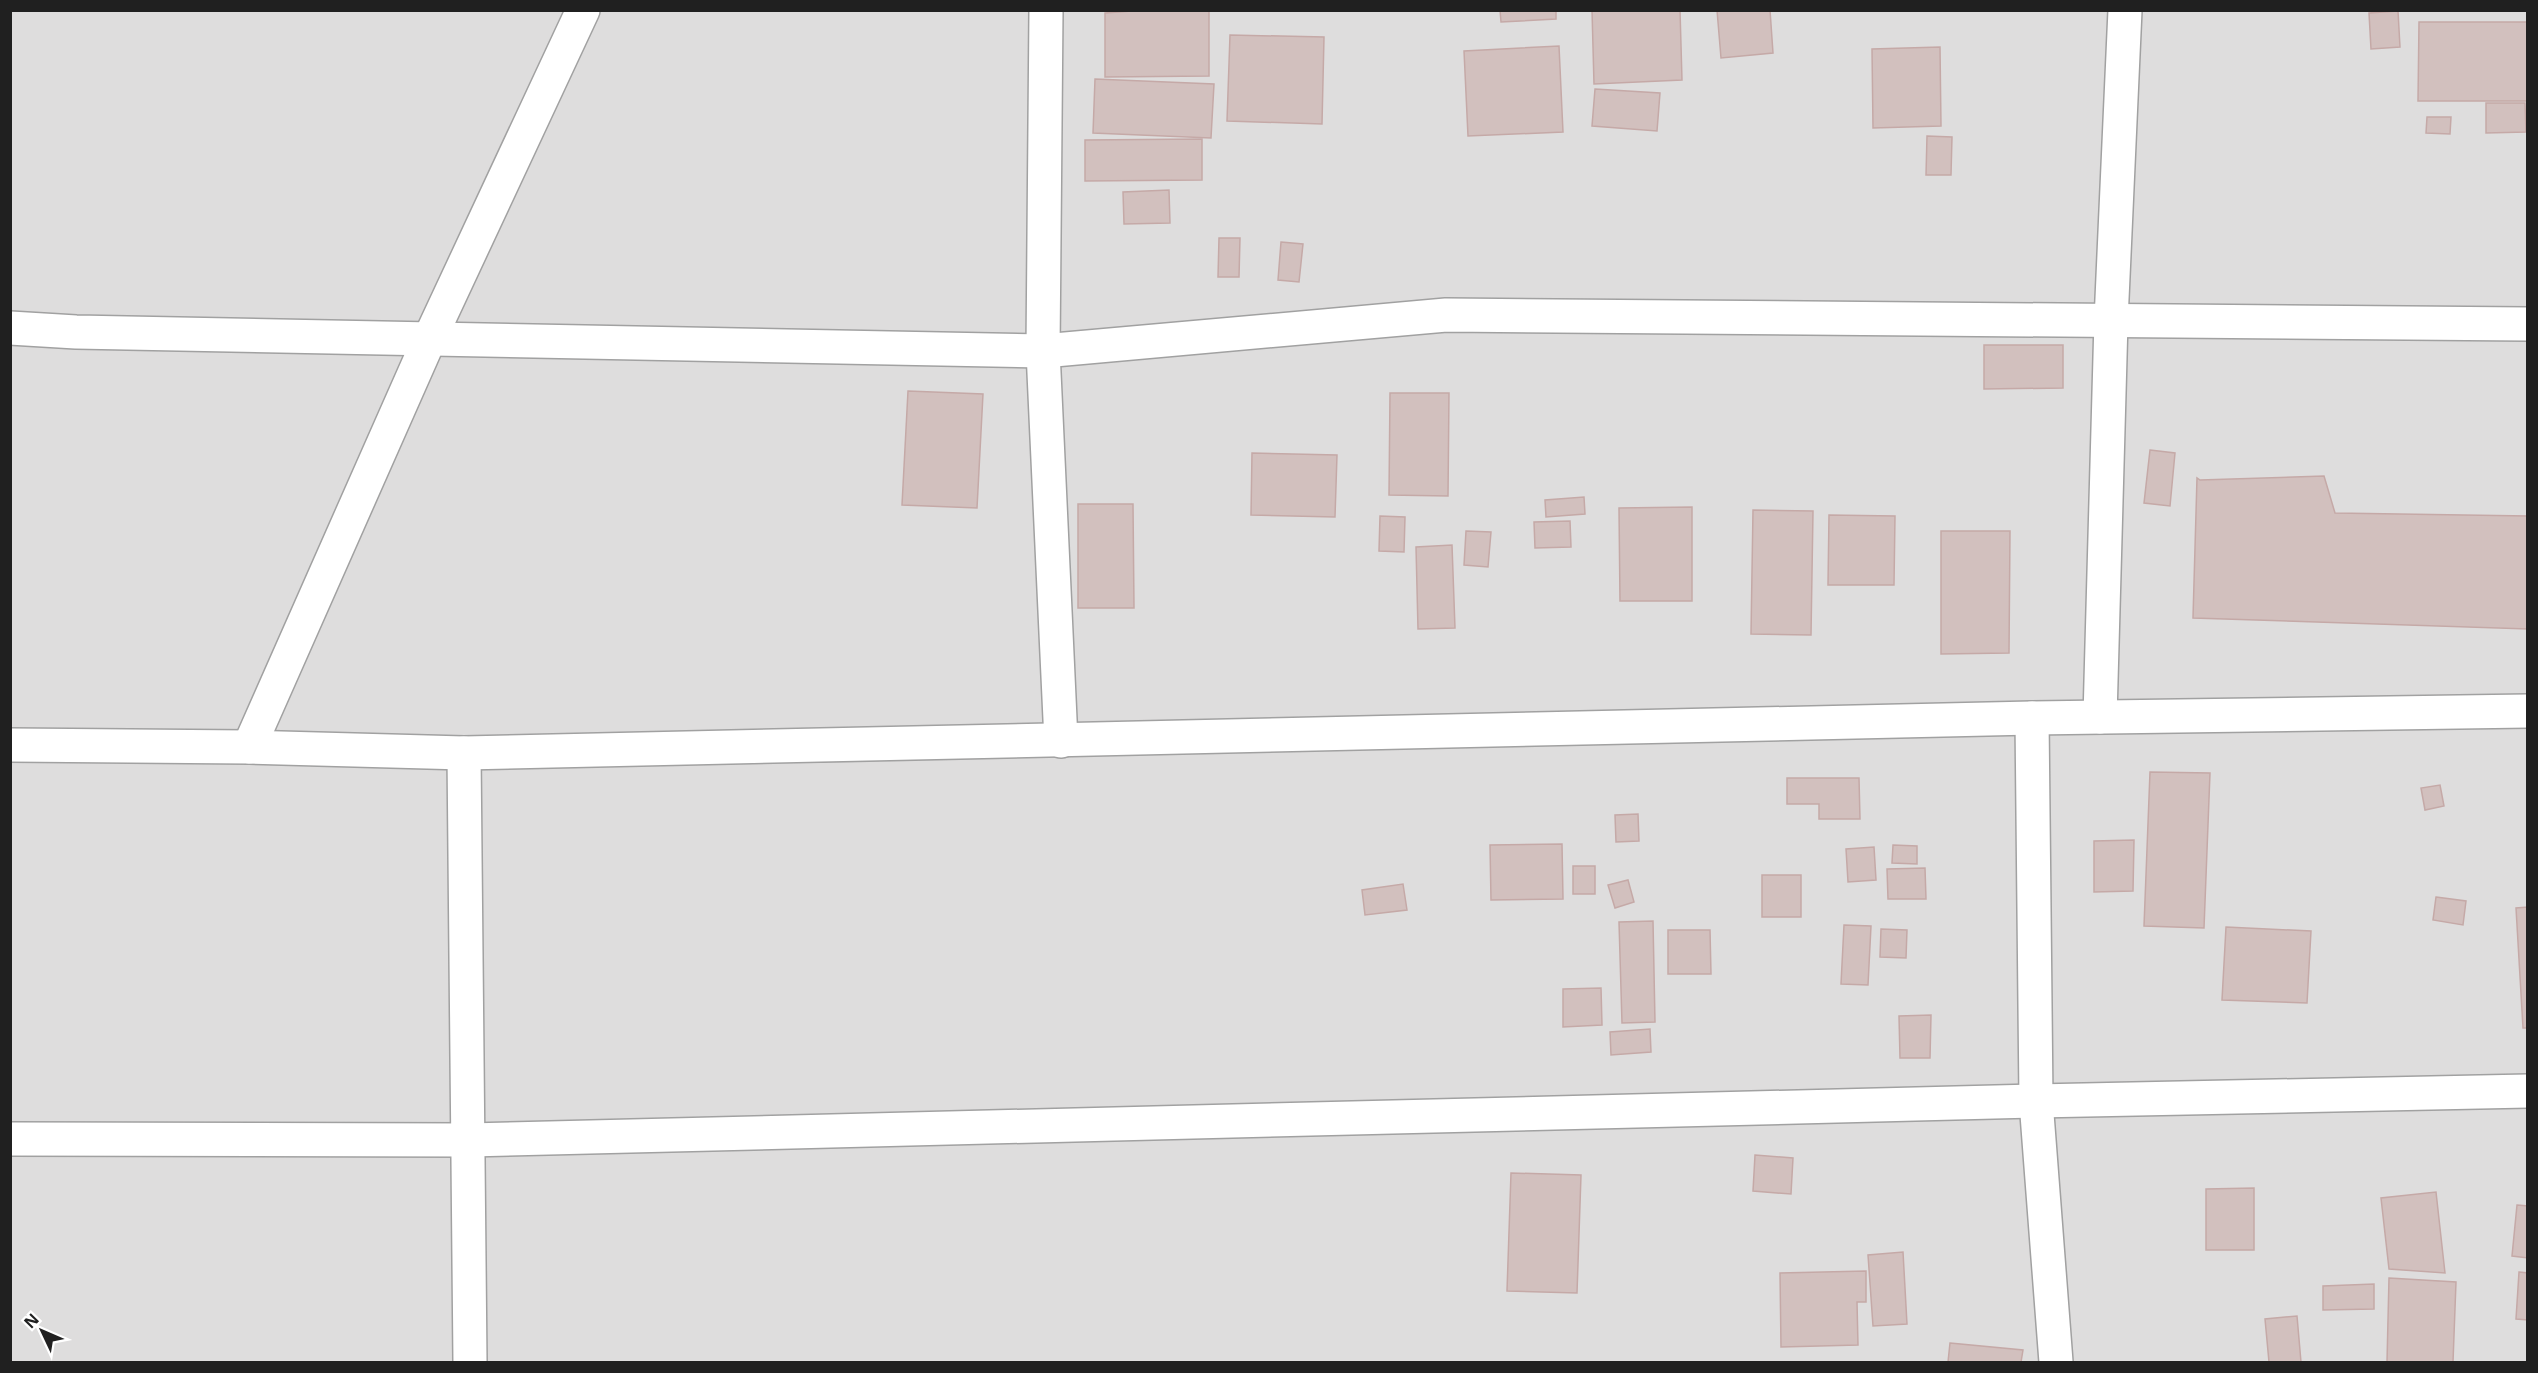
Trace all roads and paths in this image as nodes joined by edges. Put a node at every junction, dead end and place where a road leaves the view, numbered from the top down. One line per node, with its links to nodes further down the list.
1 (583, 10): 7 (street)
2 (1046, 10): 8 (street)
3 (2125, 10): 4 (street)
4 (2111, 321): 5 (street); 8 (street); 10 (street)
5 (2528, 324)
6 (10, 328): 7 (street)
7 (429, 340): 8 (street); 14 (street)
8 (1043, 351): 12 (street)
9 (2528, 711): 10 (street)
10 (2100, 717): 11 (street)
11 (2032, 718): 12 (street); 17 (street)
12 (1061, 741): 15 (street)
13 (10, 745): 14 (street)
14 (249, 747): 15 (street)
15 (464, 753): 19 (street)
16 (2528, 1091): 17 (street)
17 (2036, 1101): 19 (street); 21 (street)
18 (10, 1139): 19 (street)
19 (469, 1140): 20 (street)
20 (470, 1362)
21 (2056, 1362)

